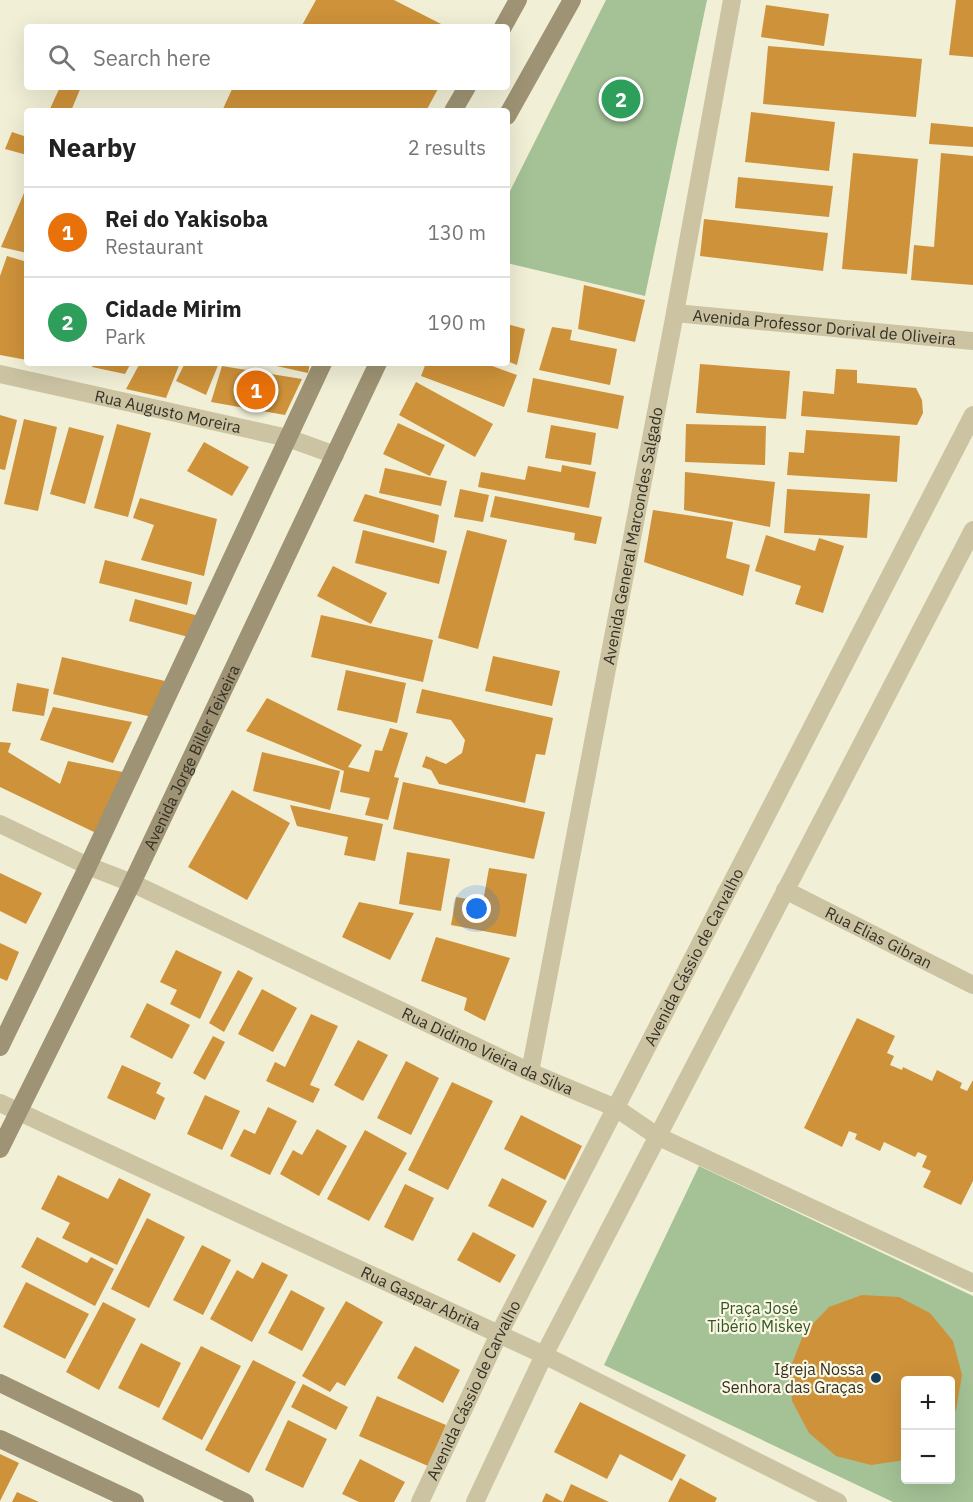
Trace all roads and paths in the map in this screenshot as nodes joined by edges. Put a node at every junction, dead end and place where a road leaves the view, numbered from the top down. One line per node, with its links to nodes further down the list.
1 (518, 0): 4 (street)
2 (572, 0): 7 (street)
3 (732, 0): 8 (street, Avenida General Marcondes Salgado)
4 (504, 24)
5 (465, 90): 6 (street)
6 (455, 108)
7 (510, 111)
8 (675, 313): 9 (street, Avenida Professor Dorival de Oliveira); 23 (street, Avenida General Marcondes Salgado)
9 (973, 341)
10 (322, 366): 14 (street)
11 (377, 366): 15 (street, Avenida Jorge Biller Teixeira)
12 (0, 374): 14 (street, Rua Augusto Moreira)
13 (973, 415): 25 (street, Avenida Cássio de Carvalho)
14 (288, 438): 15 (street, Rua Augusto Moreira); 18 (street)
15 (335, 455): 19 (street, Avenida Jorge Biller Teixeira)
16 (973, 530): 20 (street)
17 (0, 824): 18 (street, Rua Didimo Vieira da Silva)
18 (88, 866): 19 (street, Rua Didimo Vieira da Silva); 22 (street)
19 (132, 882): 23 (street, Rua Didimo Vieira da Silva); 26 (street, Avenida Jorge Biller Teixeira)
20 (785, 890): 21 (street, Rua Elias Gibran); 27 (street)
21 (973, 985)
22 (0, 1047)
23 (530, 1072): 25 (street, Rua Didimo Vieira da Silva)
24 (0, 1103): 26 (street, Rua Gaspar Abrita)
25 (616, 1108): 27 (street, Rua Didimo Vieira da Silva); 30 (street, Avenida Cássio de Carvalho)
26 (18, 1112): 28 (street, Avenida Jorge Biller Teixeira); 30 (street, Rua Gaspar Abrita)
27 (657, 1136): 29 (street, Rua Didimo Vieira da Silva); 31 (street)
28 (0, 1149)
29 (973, 1283)
30 (500, 1334): 31 (street, Rua Gaspar Abrita); 36 (street, Avenida Cássio de Carvalho)
31 (544, 1355): 37 (street); 38 (street, Rua Gaspar Abrita)
32 (0, 1383): 35 (street)
33 (0, 1439): 34 (street)
34 (135, 1502)
35 (245, 1502)
36 (420, 1502)
37 (475, 1502)
38 (838, 1502)

